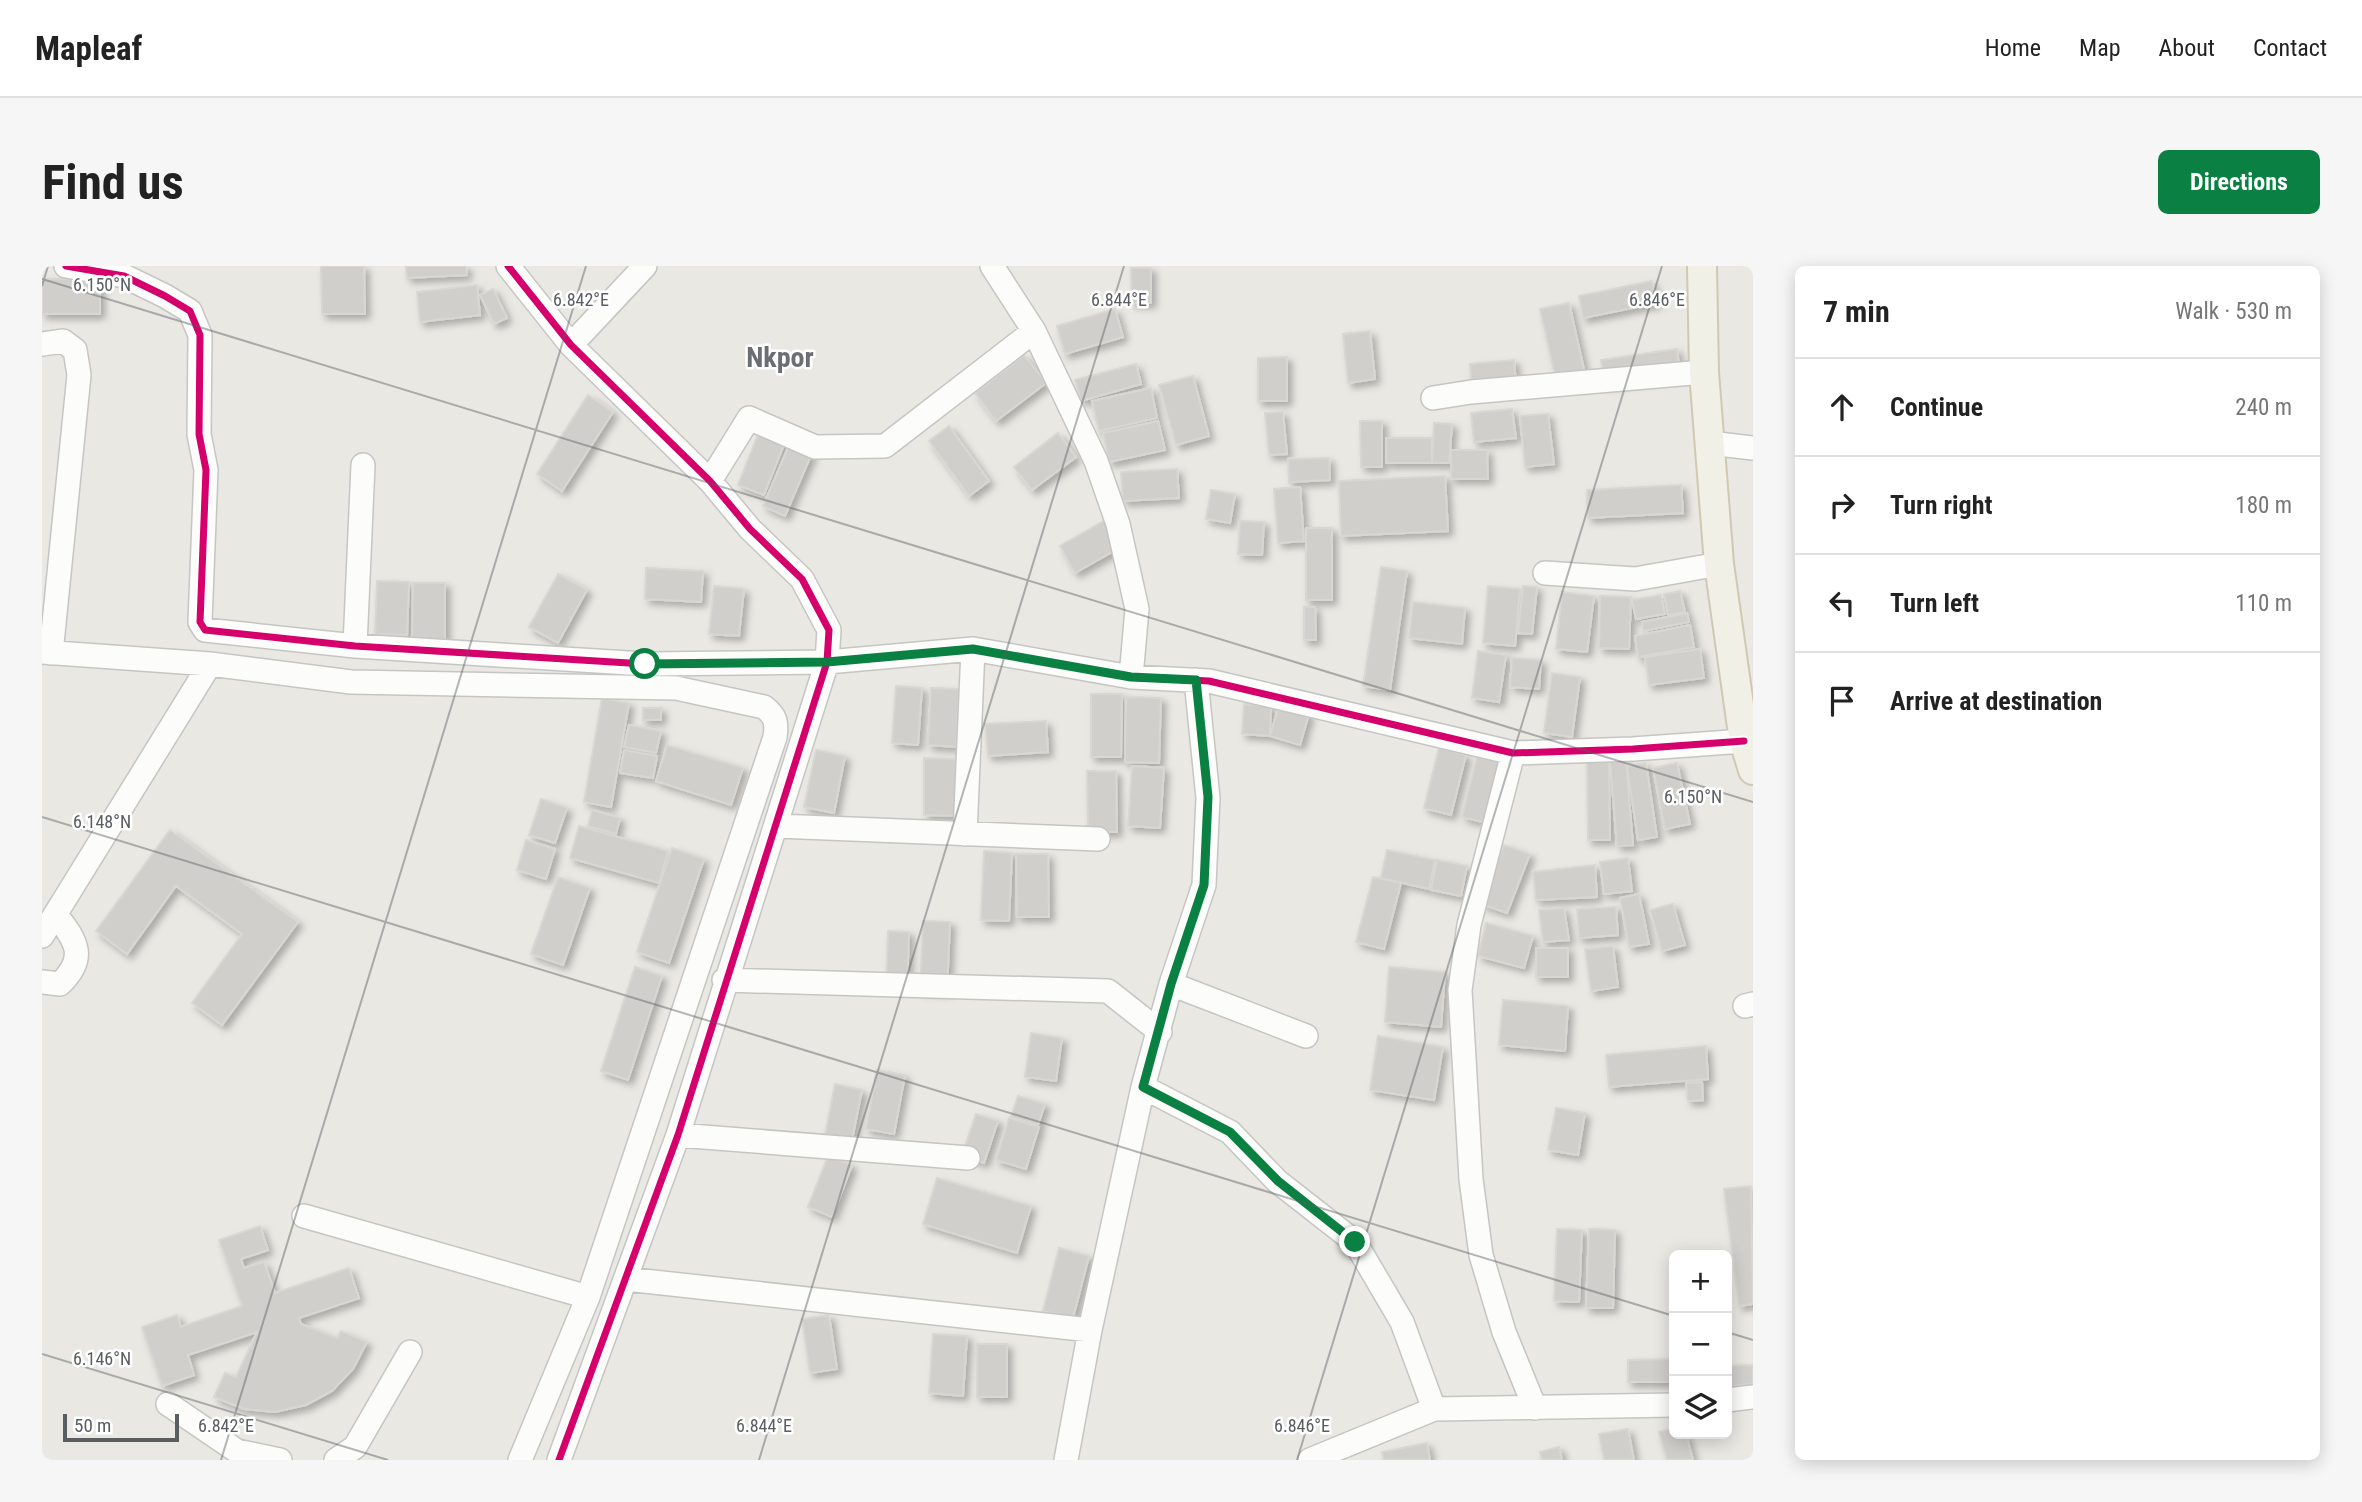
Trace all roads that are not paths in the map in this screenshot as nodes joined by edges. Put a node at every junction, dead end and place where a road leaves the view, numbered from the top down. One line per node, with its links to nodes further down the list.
1 (66, 266): 18 (street)
2 (508, 266): 8 (street)
3 (645, 266): 8 (street)
4 (992, 266): 6 (street)
5 (1702, 266): 9 (main road)
6 (1034, 331): 14 (street); 23 (street)
7 (42, 344): 16 (street)
8 (571, 345): 14 (street)
9 (1703, 372): 10 (street); 11 (main road)
10 (1433, 398)
11 (1710, 443): 12 (street); 15 (main road)
12 (1753, 449)
13 (363, 465): 18 (street)
14 (710, 481): 21 (street)
15 (1719, 564): 17 (street); 25 (main road)
16 (52, 569): 20 (street)
17 (1545, 573)
18 (355, 646): 21 (street)
19 (973, 649): 21 (street); 23 (street); 29 (street)
20 (47, 652): 22 (street)
21 (827, 662): 28 (street)
22 (210, 664): 31 (street); 43 (street)
23 (1131, 677): 24 (street)
24 (1196, 680): 26 (street); 35 (street)
25 (1744, 741): 26 (street); 27 (main road)
26 (1513, 753): 50 (street)
27 (1753, 770)
28 (777, 826): 29 (street); 33 (street)
29 (965, 834): 30 (street)
30 (1098, 839)
31 (57, 916): 32 (street); 34 (street)
32 (42, 936)
33 (724, 980): 36 (street); 39 (street)
34 (42, 982)
35 (1171, 984): 36 (street); 37 (street)
36 (1160, 1032): 38 (street)
37 (1306, 1036)
38 (1143, 1087): 44 (street); 51 (street)
39 (678, 1135): 40 (street); 42 (street)
40 (968, 1158)
41 (304, 1216): 43 (street)
42 (626, 1279): 44 (street); 55 (street)
43 (588, 1297): 54 (street)
44 (1090, 1331): 56 (street)
45 (410, 1352): 52 (street)
46 (1753, 1397): 47 (street)
47 (1732, 1399)
48 (168, 1404): 53 (street)
49 (1669, 1405): 50 (street)
50 (1535, 1408): 51 (street)
51 (1434, 1409): 57 (street)
52 (340, 1459)
53 (280, 1460)
54 (520, 1460)
55 (559, 1460)
56 (1066, 1460)
57 (1310, 1460)

